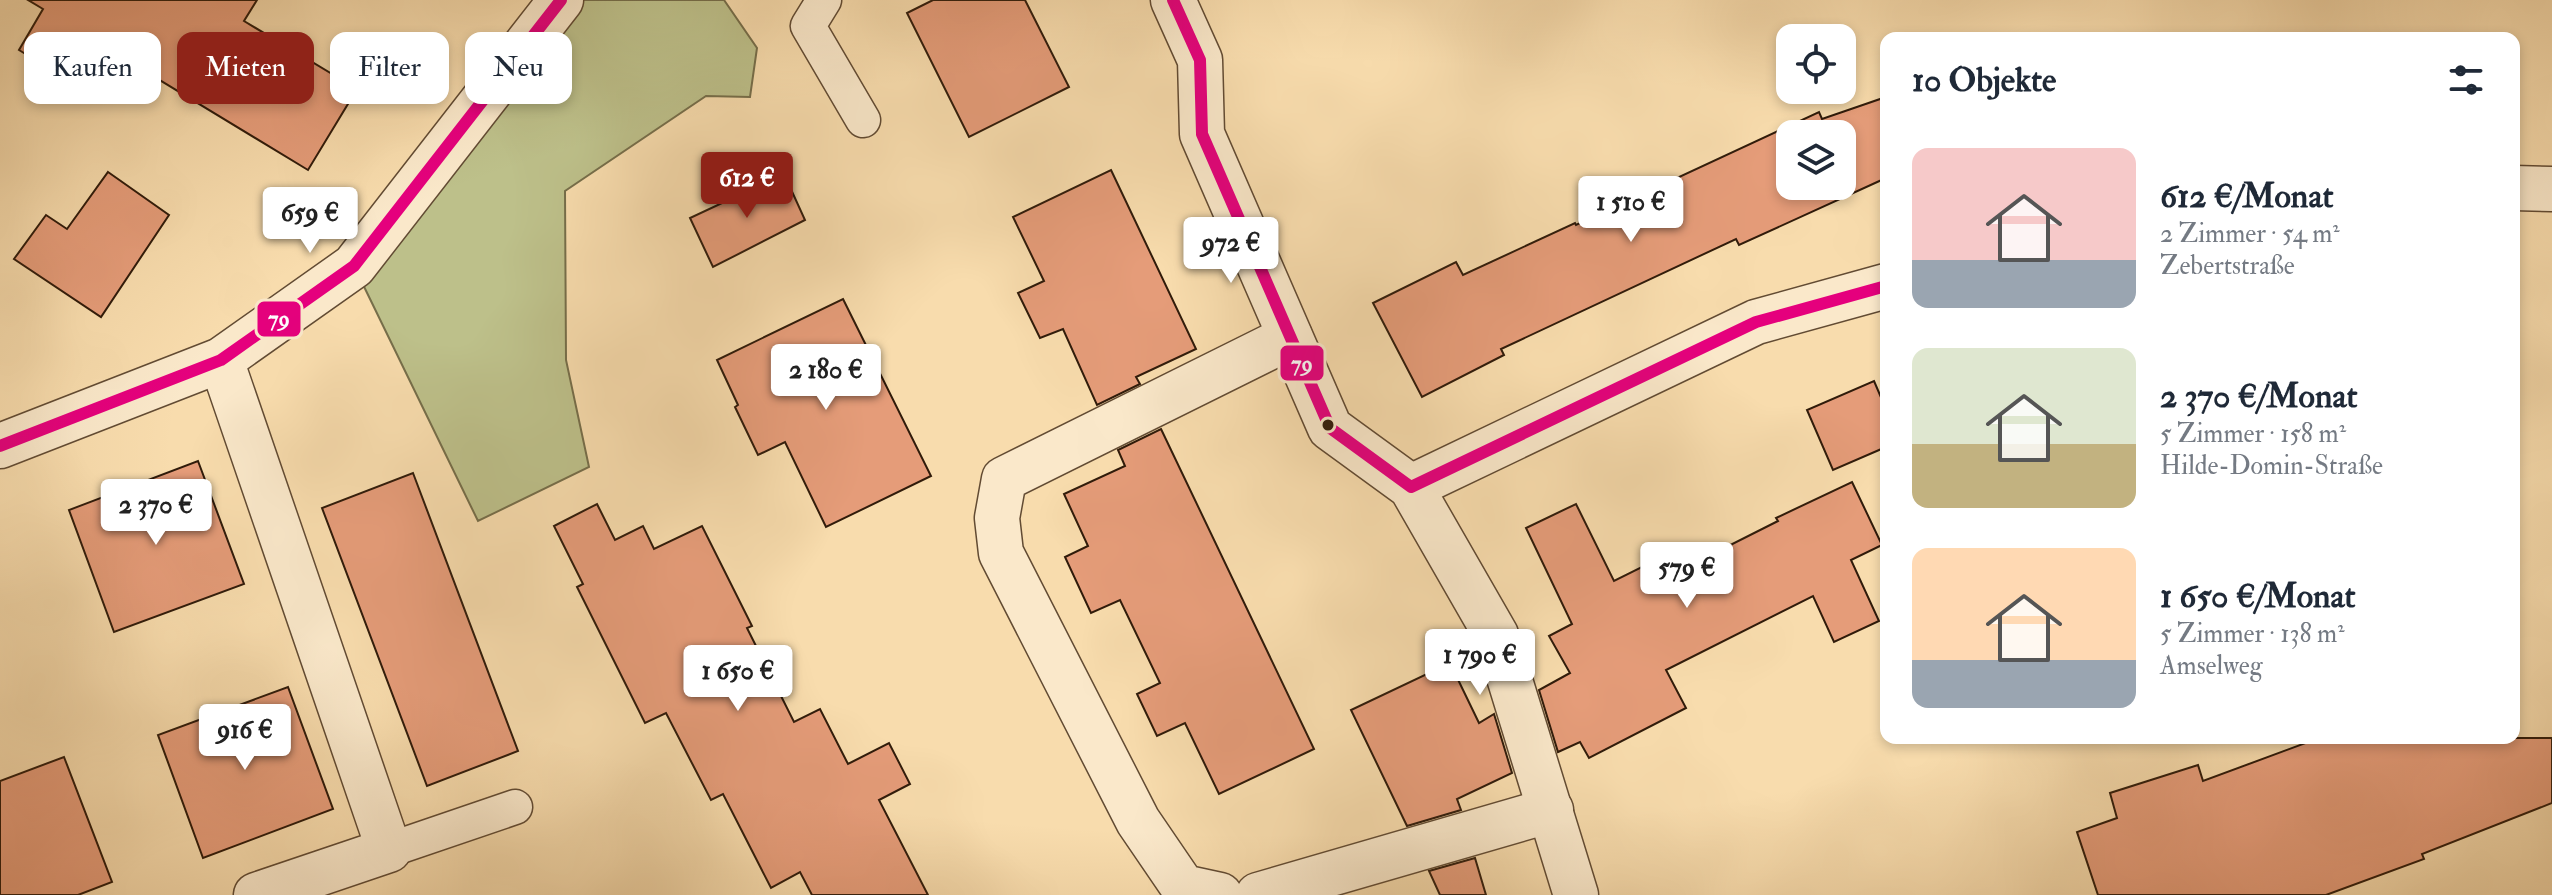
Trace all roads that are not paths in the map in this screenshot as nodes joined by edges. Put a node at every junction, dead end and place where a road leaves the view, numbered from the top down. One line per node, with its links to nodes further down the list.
1 (824, 0): 4 (lane)
2 (1173, 0): 8 (street)
3 (556, 1): 9 (street)
4 (863, 120)
5 (2520, 188): 6 (street)
6 (2552, 189)
7 (1880, 288): 11 (street)
8 (1290, 337): 11 (street); 16 (street)
9 (221, 360): 10 (street); 14 (street)
10 (0, 446)
11 (1411, 487): 13 (street)
12 (515, 807): 14 (lane)
13 (1551, 810): 17 (street); 18 (street)
14 (389, 850): 15 (street)
15 (256, 895)
16 (1220, 895)
17 (1258, 895)
18 (1576, 895)

